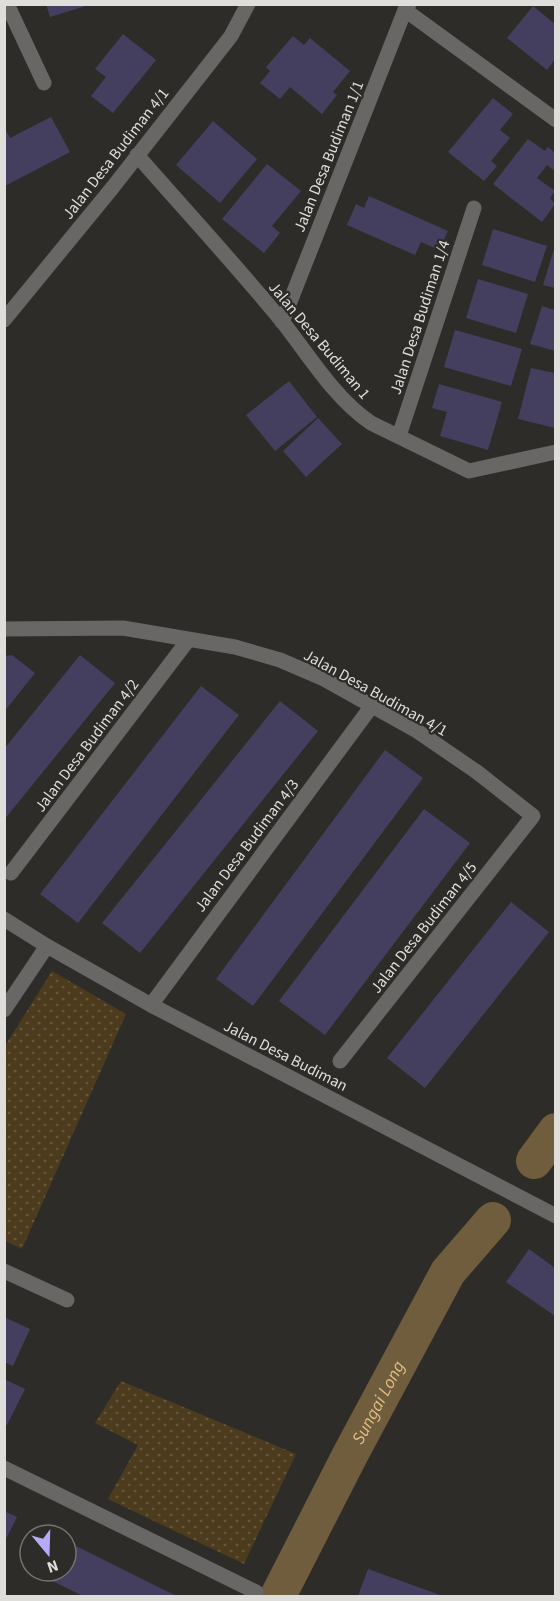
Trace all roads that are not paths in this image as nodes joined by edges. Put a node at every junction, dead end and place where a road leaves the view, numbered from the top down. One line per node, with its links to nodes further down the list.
1 (7, 4): 4 (street)
2 (248, 4): 6 (street, Jalan Desa Budiman 4/1)
3 (407, 7): 5 (street); 9 (street, Jalan Desa Budiman 1/1)
4 (44, 83)
5 (555, 120)
6 (138, 155): 8 (street, Jalan Desa Budiman 4/1); 9 (street, Jalan Desa Budiman 1)
7 (474, 208): 10 (street, Jalan Desa Budiman 1/4)
8 (4, 320)
9 (282, 322): 10 (street, Jalan Desa Budiman 1)
10 (399, 436): 11 (street, Jalan Desa Budiman 1)
11 (555, 452)
12 (4, 629): 13 (street, Jalan Desa Budiman 4/1)
13 (189, 639): 14 (street, Jalan Desa Budiman 4/1); 16 (street, Jalan Desa Budiman 4/2)
14 (371, 707): 15 (street, Jalan Desa Budiman 4/1); 19 (street, Jalan Desa Budiman 4/3)
15 (533, 816): 21 (street, Jalan Desa Budiman 4/5)
16 (11, 873)
17 (4, 919): 18 (street, Jalan Desa Budiman)
18 (47, 946): 19 (street, Jalan Desa Budiman); 20 (street)
19 (151, 1005): 22 (street, Jalan Desa Budiman)
20 (4, 1010)
21 (340, 1061)
22 (554, 1212)
23 (4, 1271): 24 (street)
24 (67, 1300)
25 (4, 1468): 26 (street)
26 (256, 1592)

